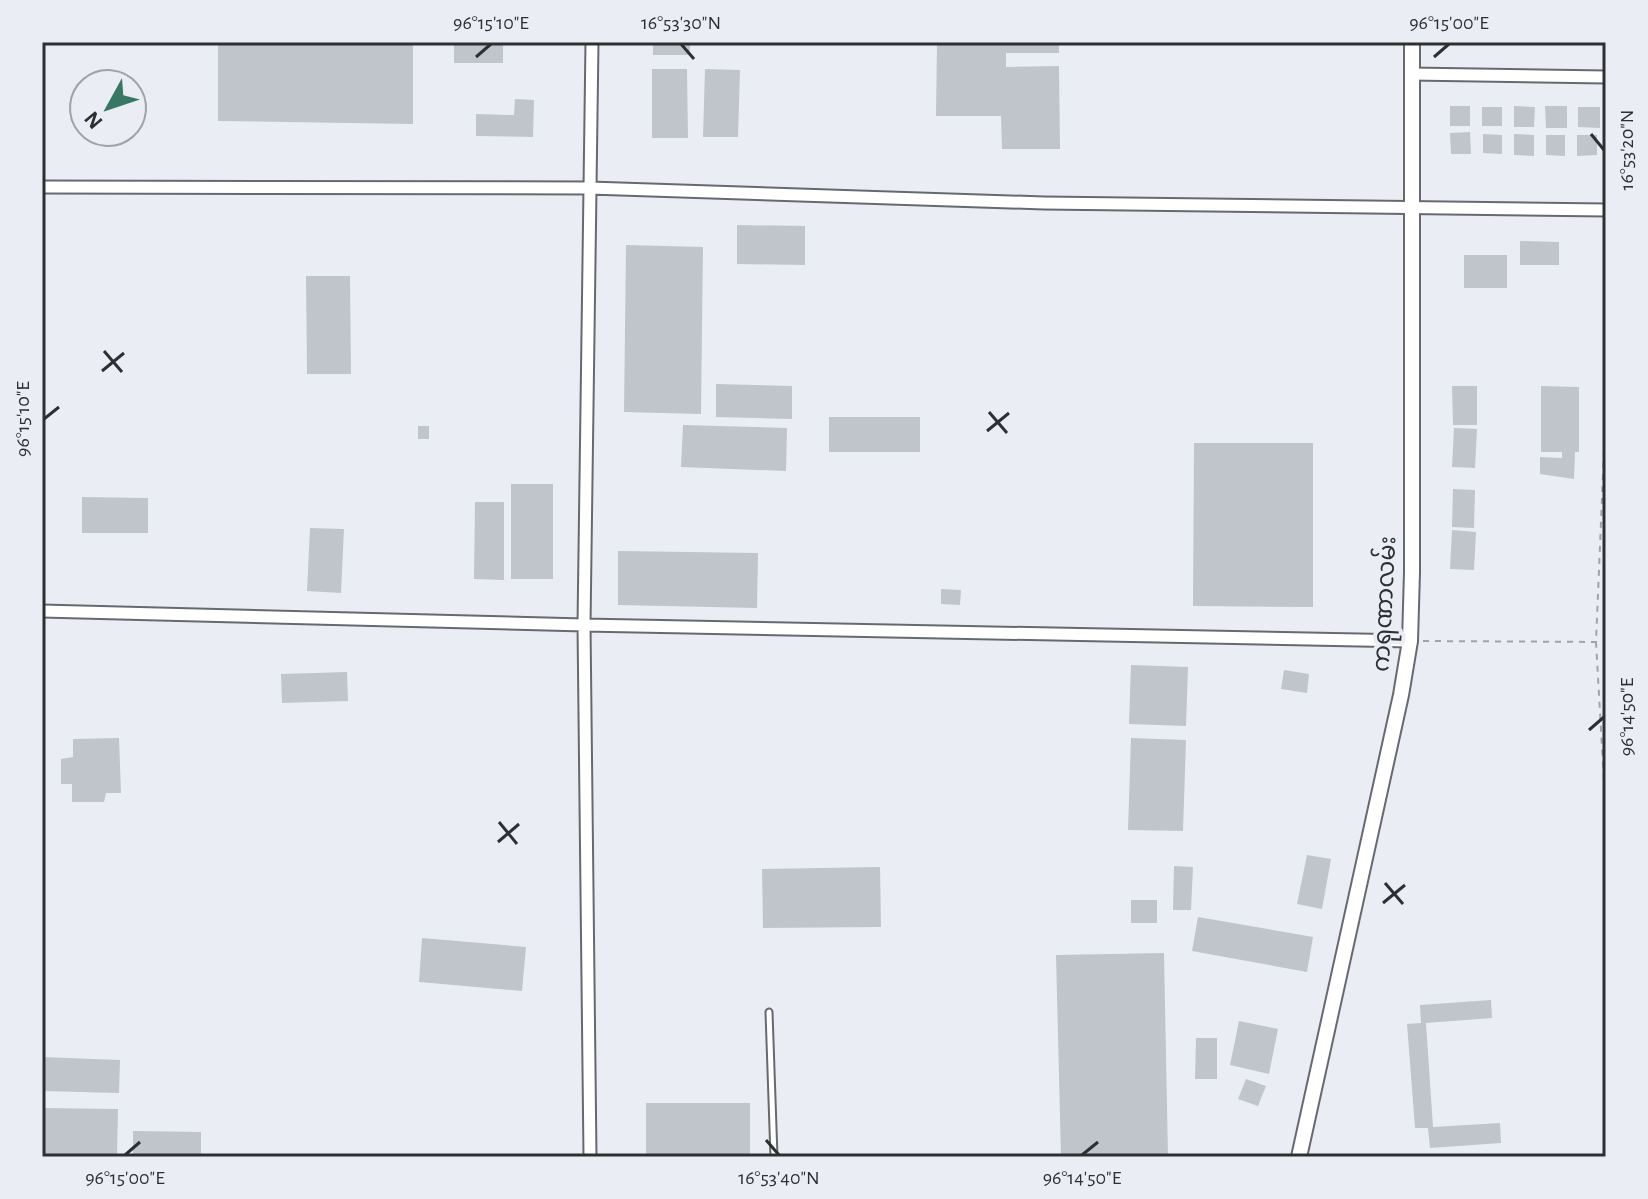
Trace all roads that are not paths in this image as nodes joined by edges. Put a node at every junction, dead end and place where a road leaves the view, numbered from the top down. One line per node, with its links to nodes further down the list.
1 (592, 42): 6 (street)
2 (1412, 42): 3 (street, ကရုဏာလမ်း)
3 (1411, 74): 4 (street); 7 (street, ကရုဏာလမ်း)
4 (1606, 77)
5 (42, 187): 6 (street)
6 (590, 188): 7 (street); 10 (street)
7 (1411, 207): 8 (street); 11 (street, ကရုဏာလမ်း)
8 (1606, 210)
9 (42, 611): 10 (street)
10 (584, 625): 11 (street); 13 (street)
11 (1410, 641): 15 (street, ကရုဏာလမ်း)
12 (769, 1012): 14 (lane)
13 (590, 1157)
14 (774, 1157)
15 (1299, 1157)

